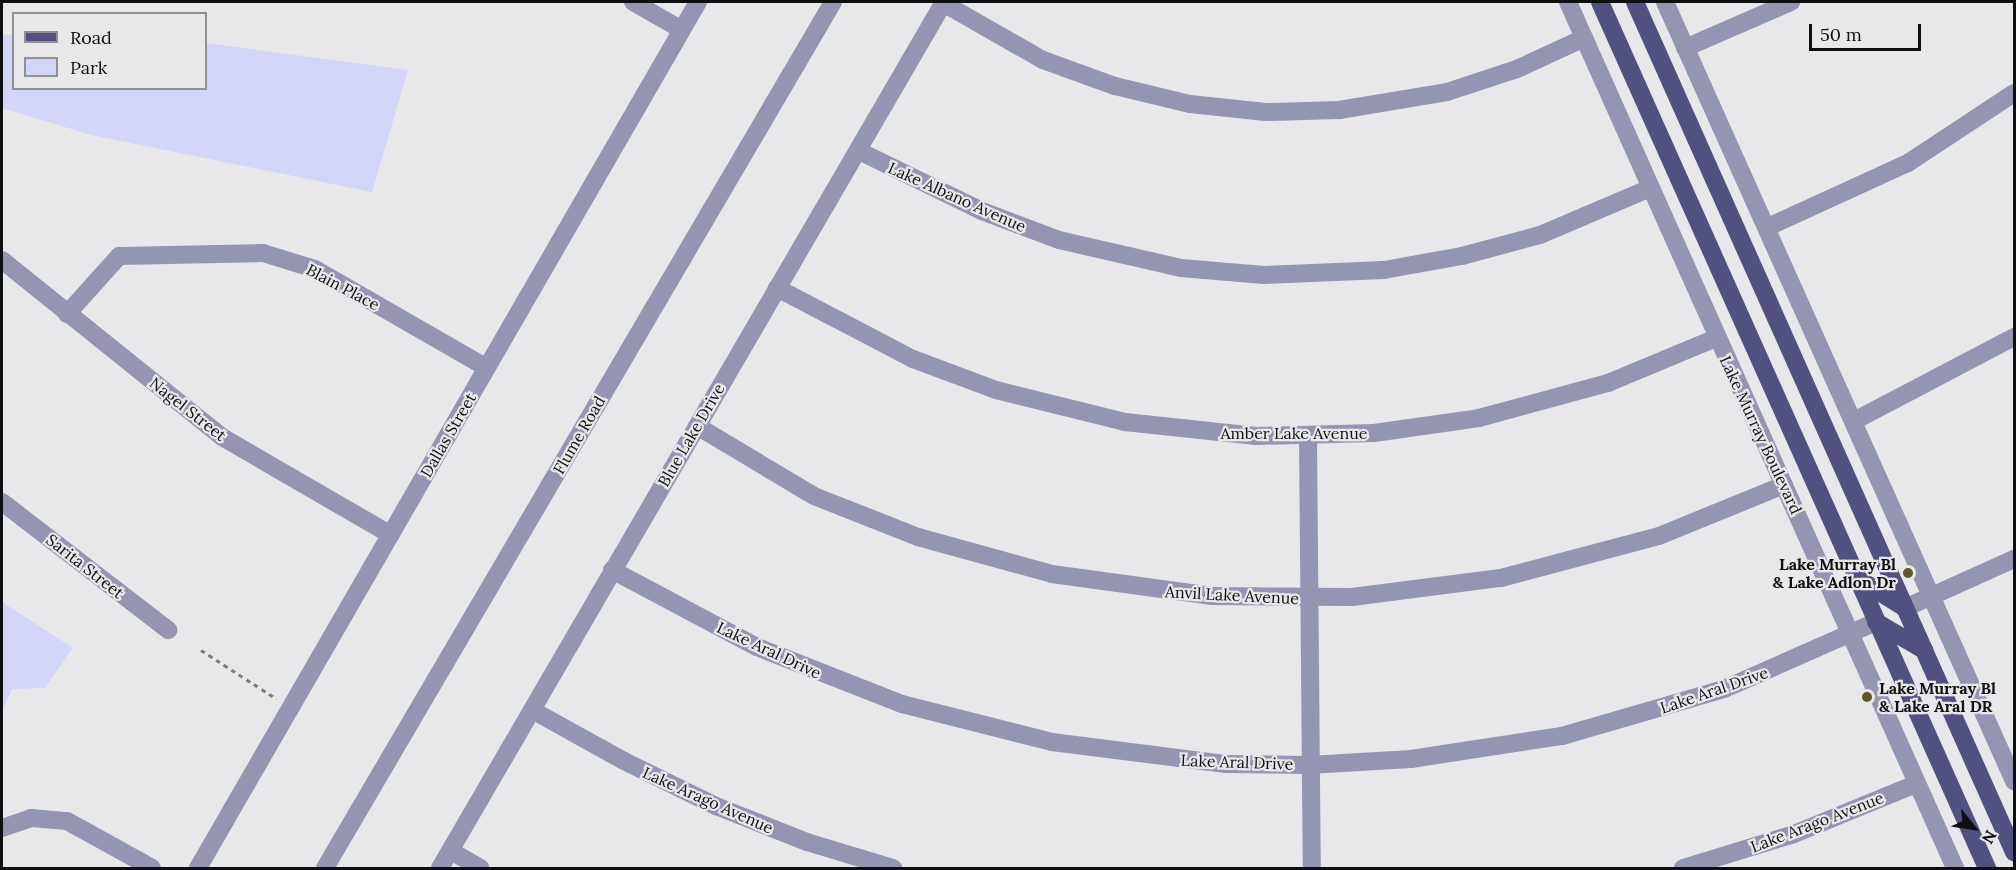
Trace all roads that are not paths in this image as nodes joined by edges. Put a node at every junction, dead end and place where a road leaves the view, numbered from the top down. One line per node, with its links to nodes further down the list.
1 (633, 2): 10 (street)
2 (698, 2): 10 (street, Dallas Street)
3 (833, 2): 48 (street, Flume Road)
4 (944, 2): 11 (street); 14 (street, Blue Lake Drive)
5 (1568, 2): 11 (street, Lake Murray Boulevard)
6 (1600, 2): 31 (main road, Lake Murray Boulevard)
7 (1635, 2): 34 (main road)
8 (1665, 2): 12 (street)
9 (1791, 2): 12 (street)
10 (682, 30): 22 (street, Dallas Street)
11 (1584, 38): 15 (street, Lake Murray Boulevard)
12 (1685, 48): 16 (street)
13 (2014, 93): 16 (street)
14 (859, 151): 15 (street, Lake Albano Avenue); 18 (street, Blue Lake Drive)
15 (1650, 188): 21 (street, Lake Murray Boulevard)
16 (1767, 227): 23 (street)
17 (2, 260): 19 (street, Nagel Street)
18 (777, 288): 24 (street, Blue Lake Drive); 25 (street, Amber Lake Avenue)
19 (67, 314): 22 (street, Blain Place); 28 (street, Nagel Street)
20 (2014, 337): 23 (street)
21 (1716, 338): 25 (street, Amber Lake Avenue); 26 (street, Lake Murray Boulevard)
22 (487, 368): 28 (street, Dallas Street)
23 (1854, 421): 33 (street)
24 (697, 426): 30 (street, Blue Lake Drive); 32 (street, Anvil Lake Avenue)
25 (1308, 437): 32 (street)
26 (1784, 485): 32 (street, Anvil Lake Avenue); 37 (street, Lake Murray Boulevard)
27 (2, 502): 36 (street, Sarita Street)
28 (391, 535): 47 (street, Dallas Street)
29 (2014, 559): 33 (street)
30 (612, 570): 39 (street, Blue Lake Drive); 40 (street, Lake Aral Drive)
31 (1857, 578): 34 (main road); 35 (main road, Lake Murray Boulevard)
32 (1310, 598): 40 (street)
33 (1933, 598): 34 (street); 41 (street)
34 (1905, 608): 38 (main road)
35 (1876, 622): 37 (street, Lake Aral Drive); 38 (main road); 55 (main road, Lake Murray Boulevard)
36 (168, 630)
37 (1850, 636): 40 (street, Lake Aral Drive); 42 (street, Lake Murray Boulevard)
38 (1924, 650): 45 (main road)
39 (532, 710): 44 (street, Blue Lake Drive); 51 (street, Lake Arago Avenue)
40 (1310, 765): 52 (street)
41 (2013, 776)
42 (1916, 784): 53 (street, Lake Arago Avenue); 54 (street, Lake Murray Boulevard)
43 (2, 828): 46 (street)
44 (451, 851): 49 (street, Blue Lake Drive); 50 (street)
45 (2014, 852)
46 (152, 868)
47 (198, 868)
48 (326, 868)
49 (440, 868)
50 (481, 868)
51 (893, 868)
52 (1312, 868)
53 (1683, 868)
54 (1955, 868)
55 (1987, 868)

